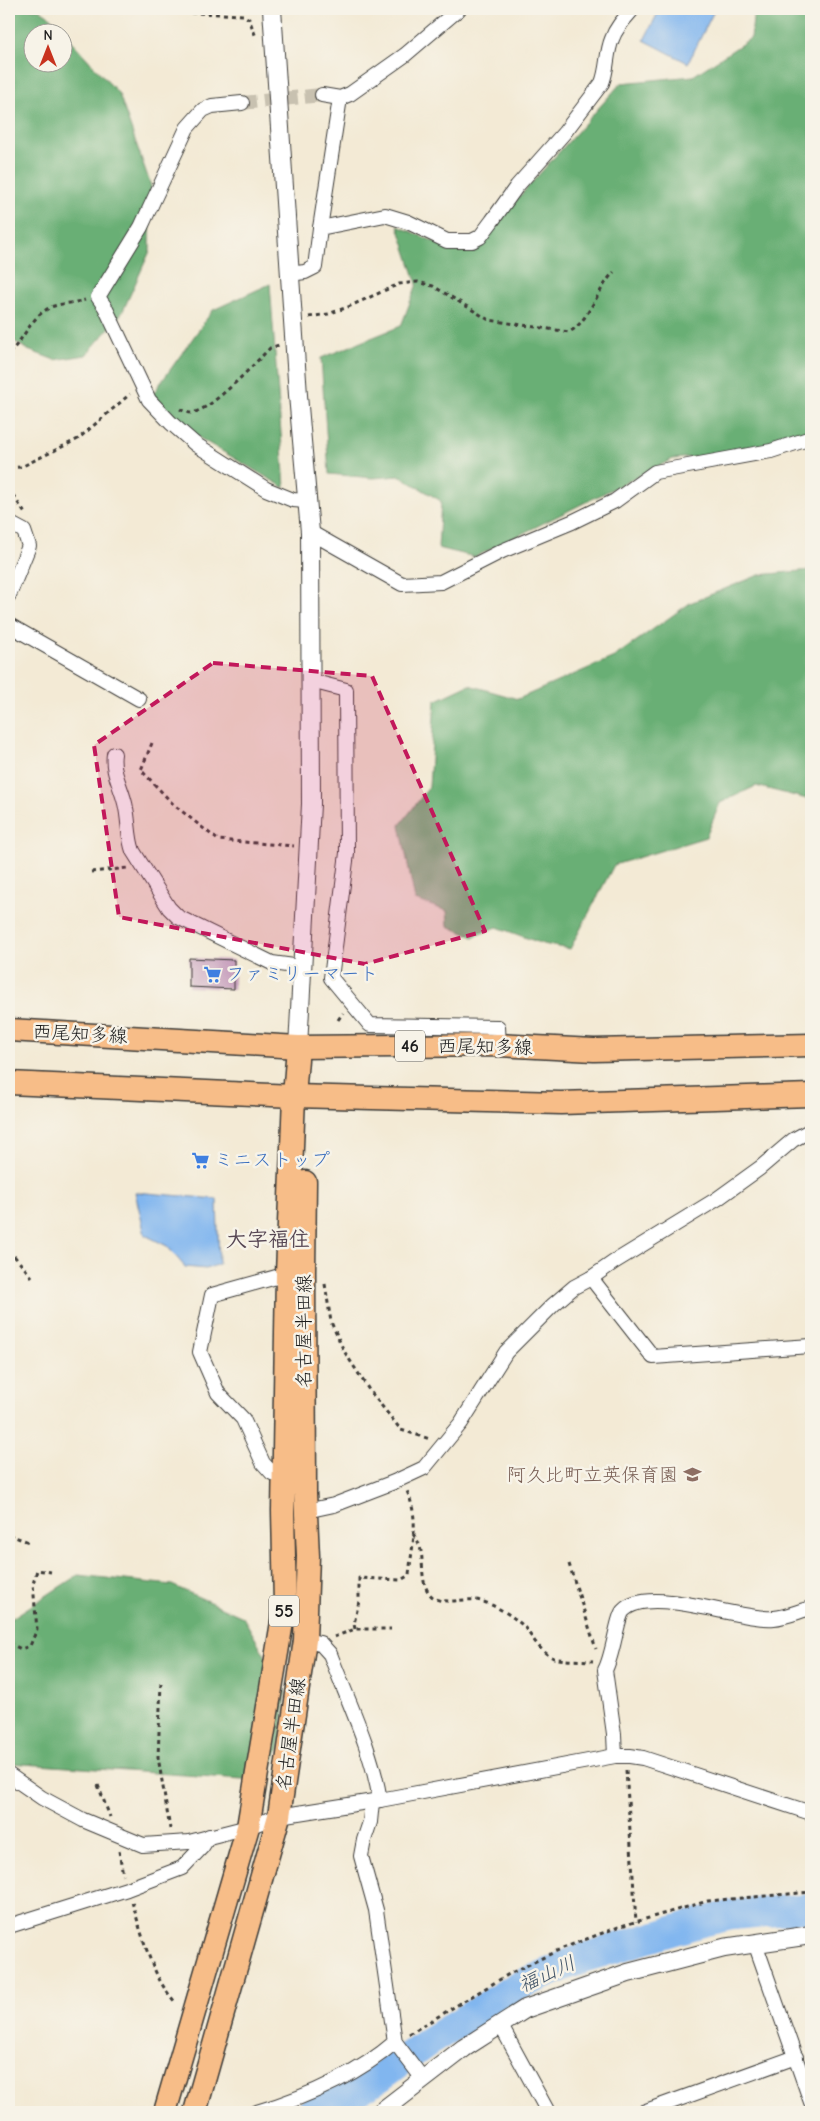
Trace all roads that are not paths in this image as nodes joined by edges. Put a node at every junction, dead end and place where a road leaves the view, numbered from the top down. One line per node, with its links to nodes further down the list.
1 (272, 9): 8 (street)
2 (459, 9): 5 (street)
3 (633, 9): 7 (street)
4 (322, 95): 5 (street)
5 (340, 98): 7 (street)
6 (242, 103): 10 (street)
7 (320, 228): 8 (street)
8 (289, 274): 10 (street)
9 (811, 438): 12 (street)
10 (306, 501): 12 (street)
11 (9, 523): 13 (street)
12 (310, 532): 15 (street)
13 (9, 595)
14 (9, 625): 16 (street)
15 (311, 681): 18 (street); 20 (street)
16 (139, 699)
17 (114, 754): 18 (street)
18 (301, 967): 22 (street)
19 (9, 1030): 22 (main road, 西尾知多線 / 46)
20 (499, 1045): 21 (main road, 西尾知多線 / 46); 22 (main road, 西尾知多線 / 46)
21 (811, 1045)
22 (298, 1047): 25 (main road, 名古屋半田線 / 55)
23 (9, 1083): 25 (main road)
24 (811, 1095): 25 (main road)
25 (301, 1096): 27 (main road, 名古屋半田線 / 55); 31 (main road, 名古屋半田線 / 55)
26 (811, 1130): 28 (street)
27 (286, 1274): 30 (main road, 名古屋半田線 / 55); 30 (street)
28 (591, 1278): 29 (street); 31 (street)
29 (811, 1346)
30 (283, 1478): 39 (main road, 名古屋半田線 / 55)
31 (306, 1511): 33 (main road, 名古屋半田線 / 55)
32 (811, 1608): 34 (street)
33 (305, 1640): 36 (street); 38 (main road, 名古屋半田線 / 55)
34 (619, 1756): 36 (street); 37 (street)
35 (9, 1775): 40 (street)
36 (376, 1801): 38 (street); 45 (street)
37 (811, 1813)
38 (280, 1816): 39 (street); 50 (main road, 名古屋半田線 / 55)
39 (248, 1828): 40 (street); 49 (main road, 名古屋半田線 / 55)
40 (209, 1836): 41 (street)
41 (9, 1926)
42 (811, 1936): 43 (street)
43 (754, 1943): 44 (street); 46 (street)
44 (500, 2024): 47 (street); 53 (street)
45 (398, 2044): 47 (street); 51 (street)
46 (796, 2057): 48 (street); 54 (street)
47 (419, 2074): 52 (street)
48 (811, 2102)
49 (165, 2112)
50 (195, 2112)
51 (258, 2112)
52 (381, 2112)
53 (548, 2112)
54 (643, 2112)

